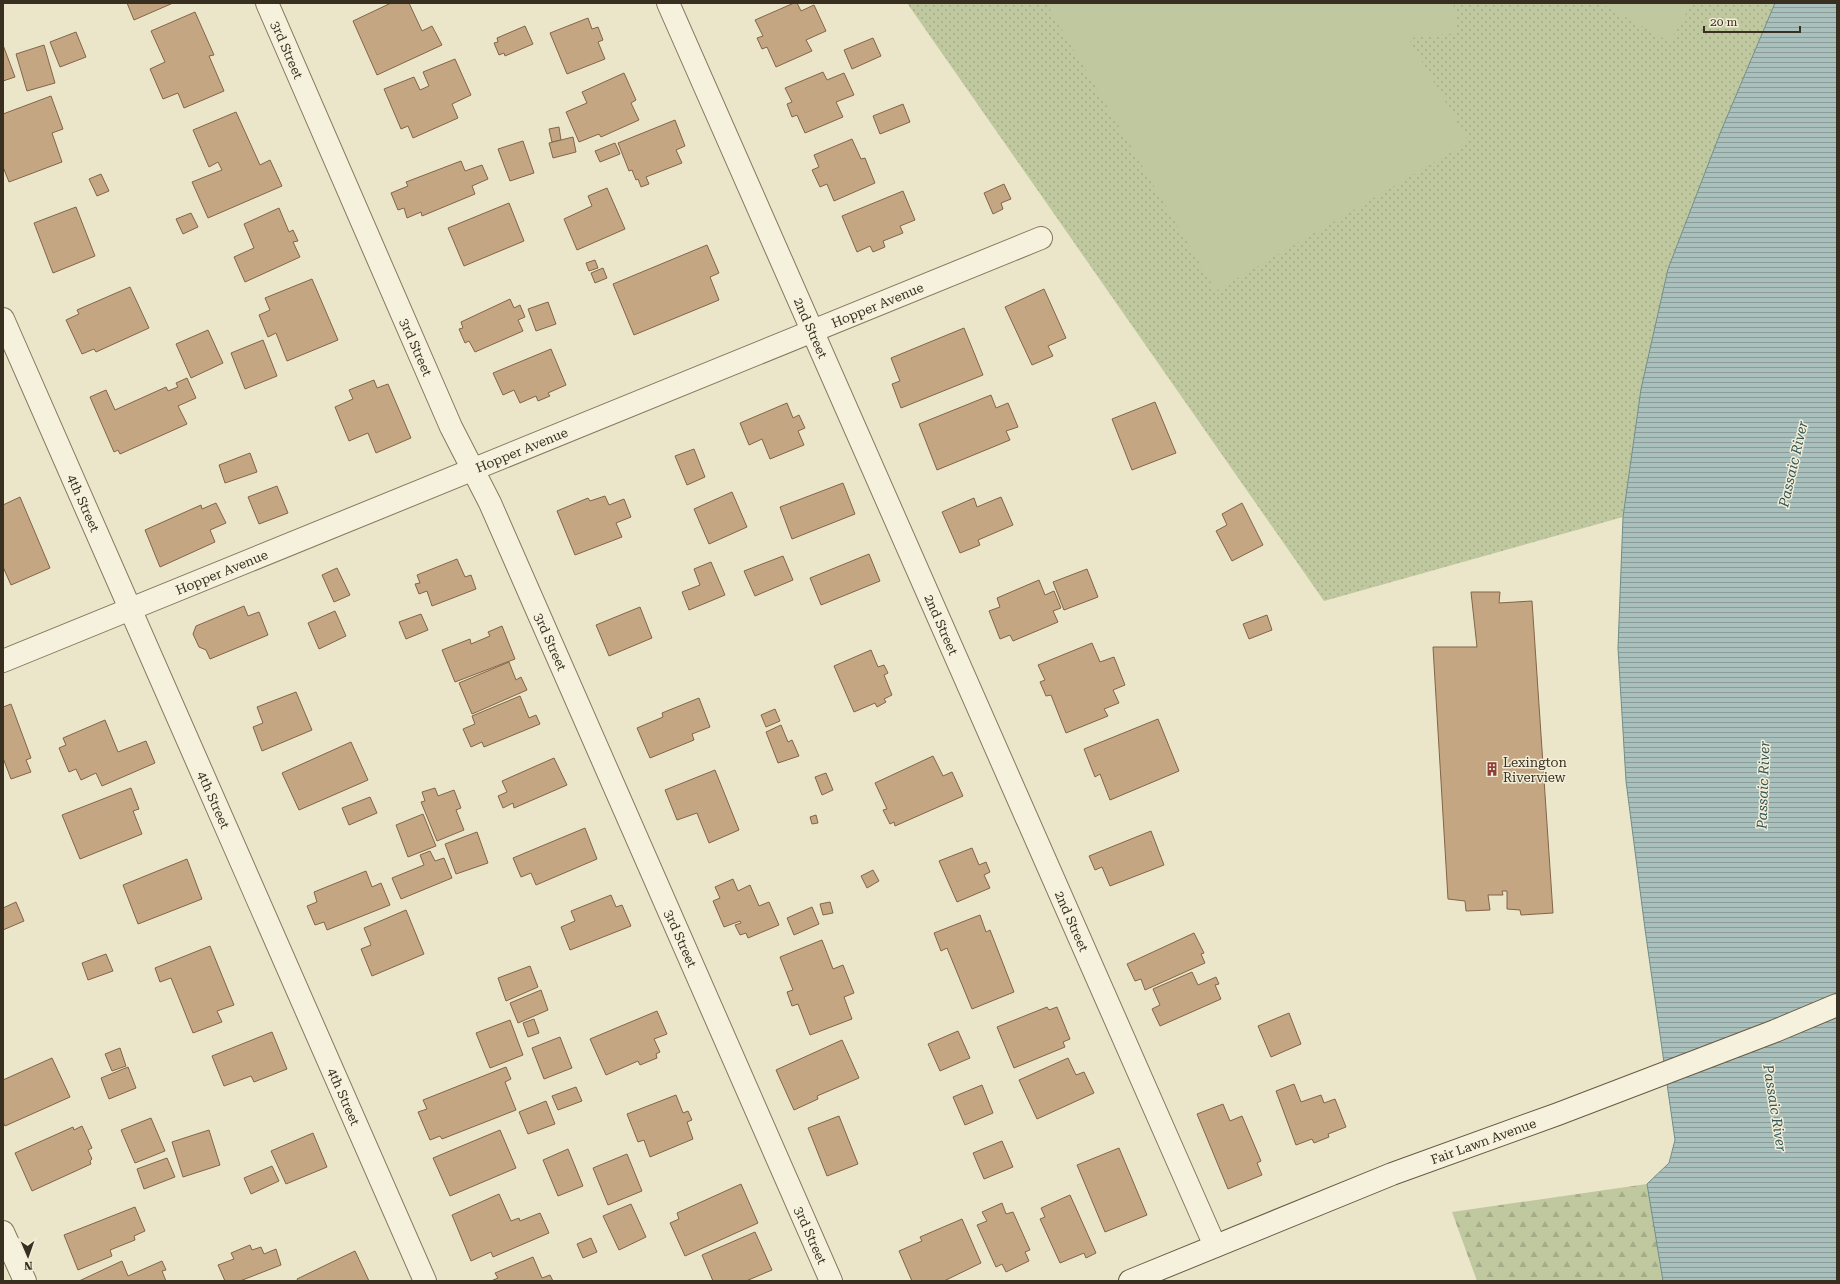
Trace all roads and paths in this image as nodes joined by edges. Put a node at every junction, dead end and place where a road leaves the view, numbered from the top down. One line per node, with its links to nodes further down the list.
1 (267, 3): 6 (street, 3rd Street)
2 (668, 3): 5 (street, 2nd Street)
3 (1041, 238): 5 (street, Hopper Avenue)
4 (3, 319): 7 (street, 4th Street)
5 (812, 330): 6 (street, Hopper Avenue); 11 (street, 2nd Street)
6 (473, 469): 7 (street, Hopper Avenue); 14 (street, 3rd Street)
7 (130, 609): 8 (street, Hopper Avenue); 13 (street, 4th Street)
8 (3, 661)
9 (1837, 1005): 11 (street, Fair Lawn Avenue)
10 (3, 1232): 12 (street)
11 (1215, 1246): 15 (street, Fair Lawn Avenue)
12 (24, 1281)
13 (425, 1281)
14 (831, 1281)
15 (1130, 1281)

